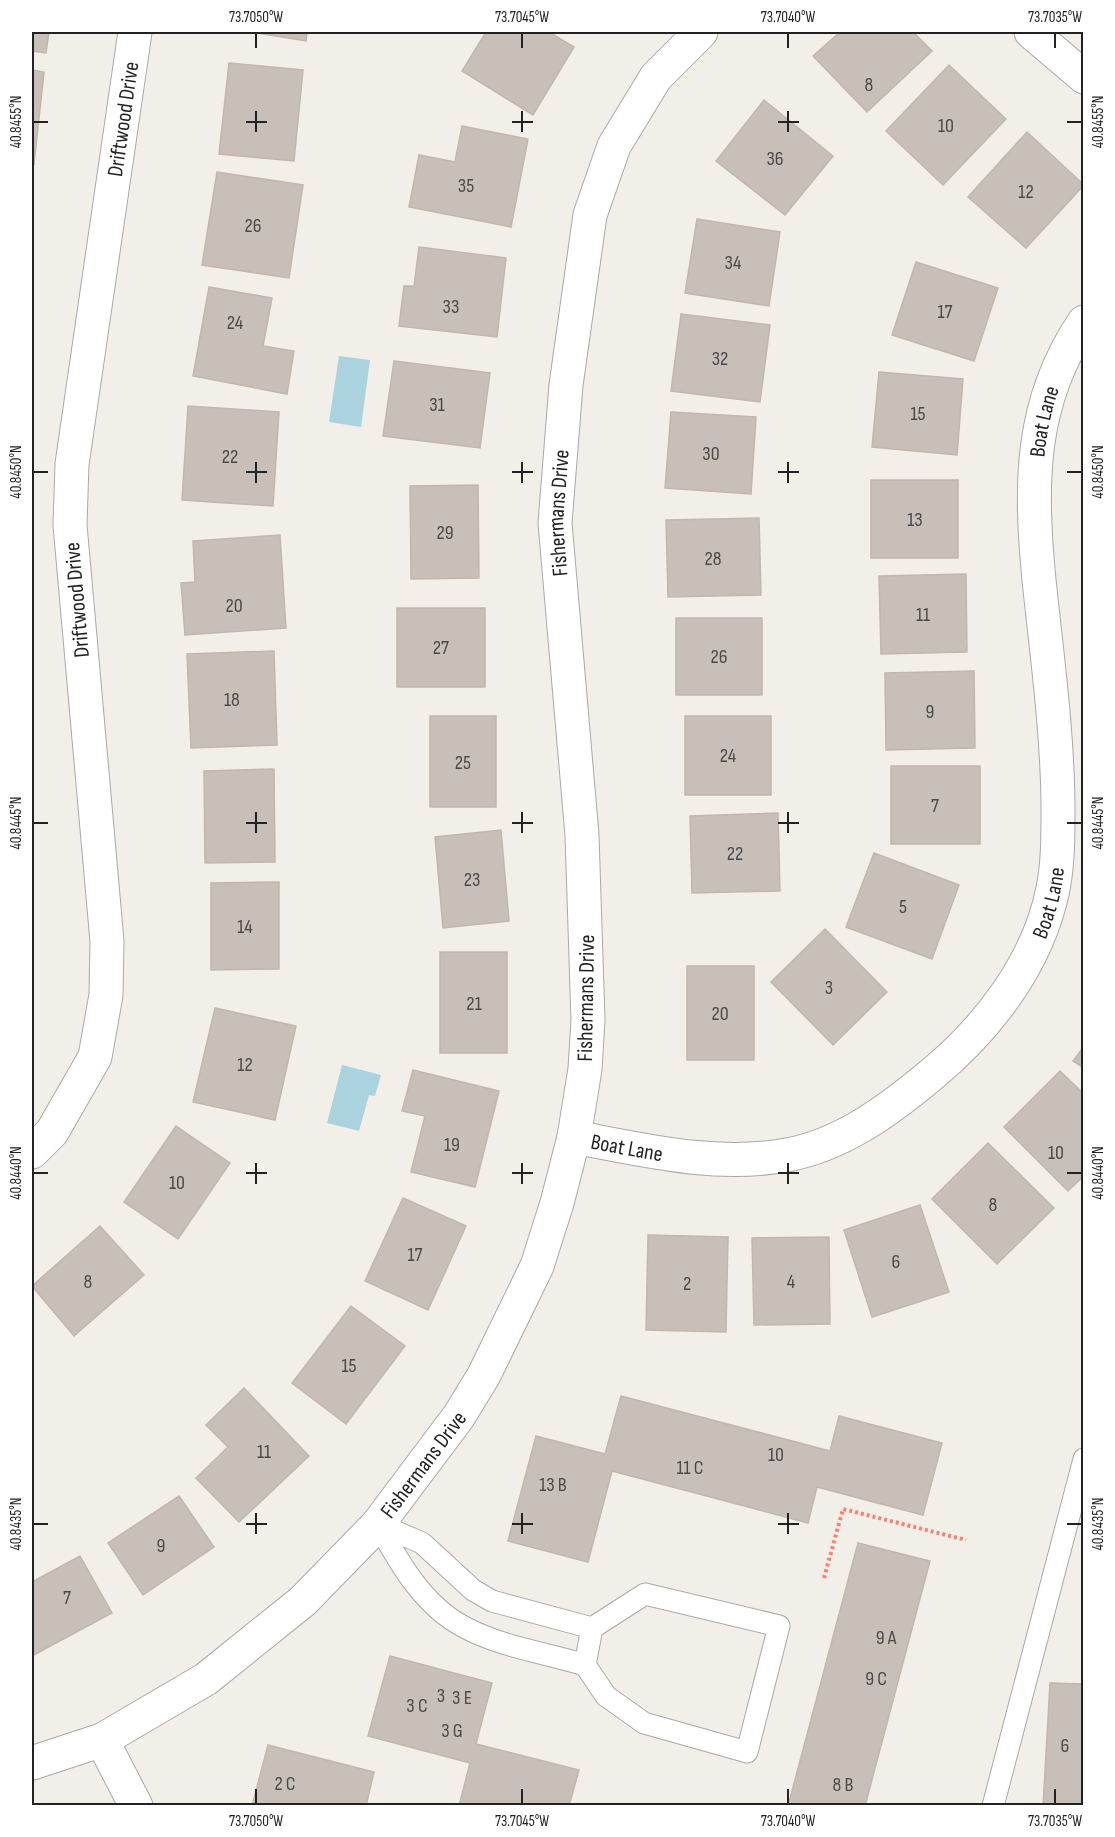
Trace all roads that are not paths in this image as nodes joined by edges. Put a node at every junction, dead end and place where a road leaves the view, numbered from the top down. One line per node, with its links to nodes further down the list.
1 (135, 32): 8 (street, Driftwood Drive)
2 (701, 32): 7 (street, Fishermans Drive)
3 (1031, 32): 4 (street)
4 (1083, 76)
5 (1083, 322): 6 (street, Boat Lane)
6 (1071, 767): 7 (street, Boat Lane)
7 (574, 1137): 10 (street, Fishermans Drive)
8 (32, 1152)
9 (1083, 1459): 16 (lane)
10 (378, 1524): 11 (lane); 12 (lane); 13 (street, Fishermans Drive)
11 (592, 1628): 12 (lane); 12 (lane)
12 (585, 1665)
13 (102, 1740): 14 (street, Fishermans Drive); 15 (street)
14 (32, 1763)
15 (136, 1806)
16 (993, 1806)

